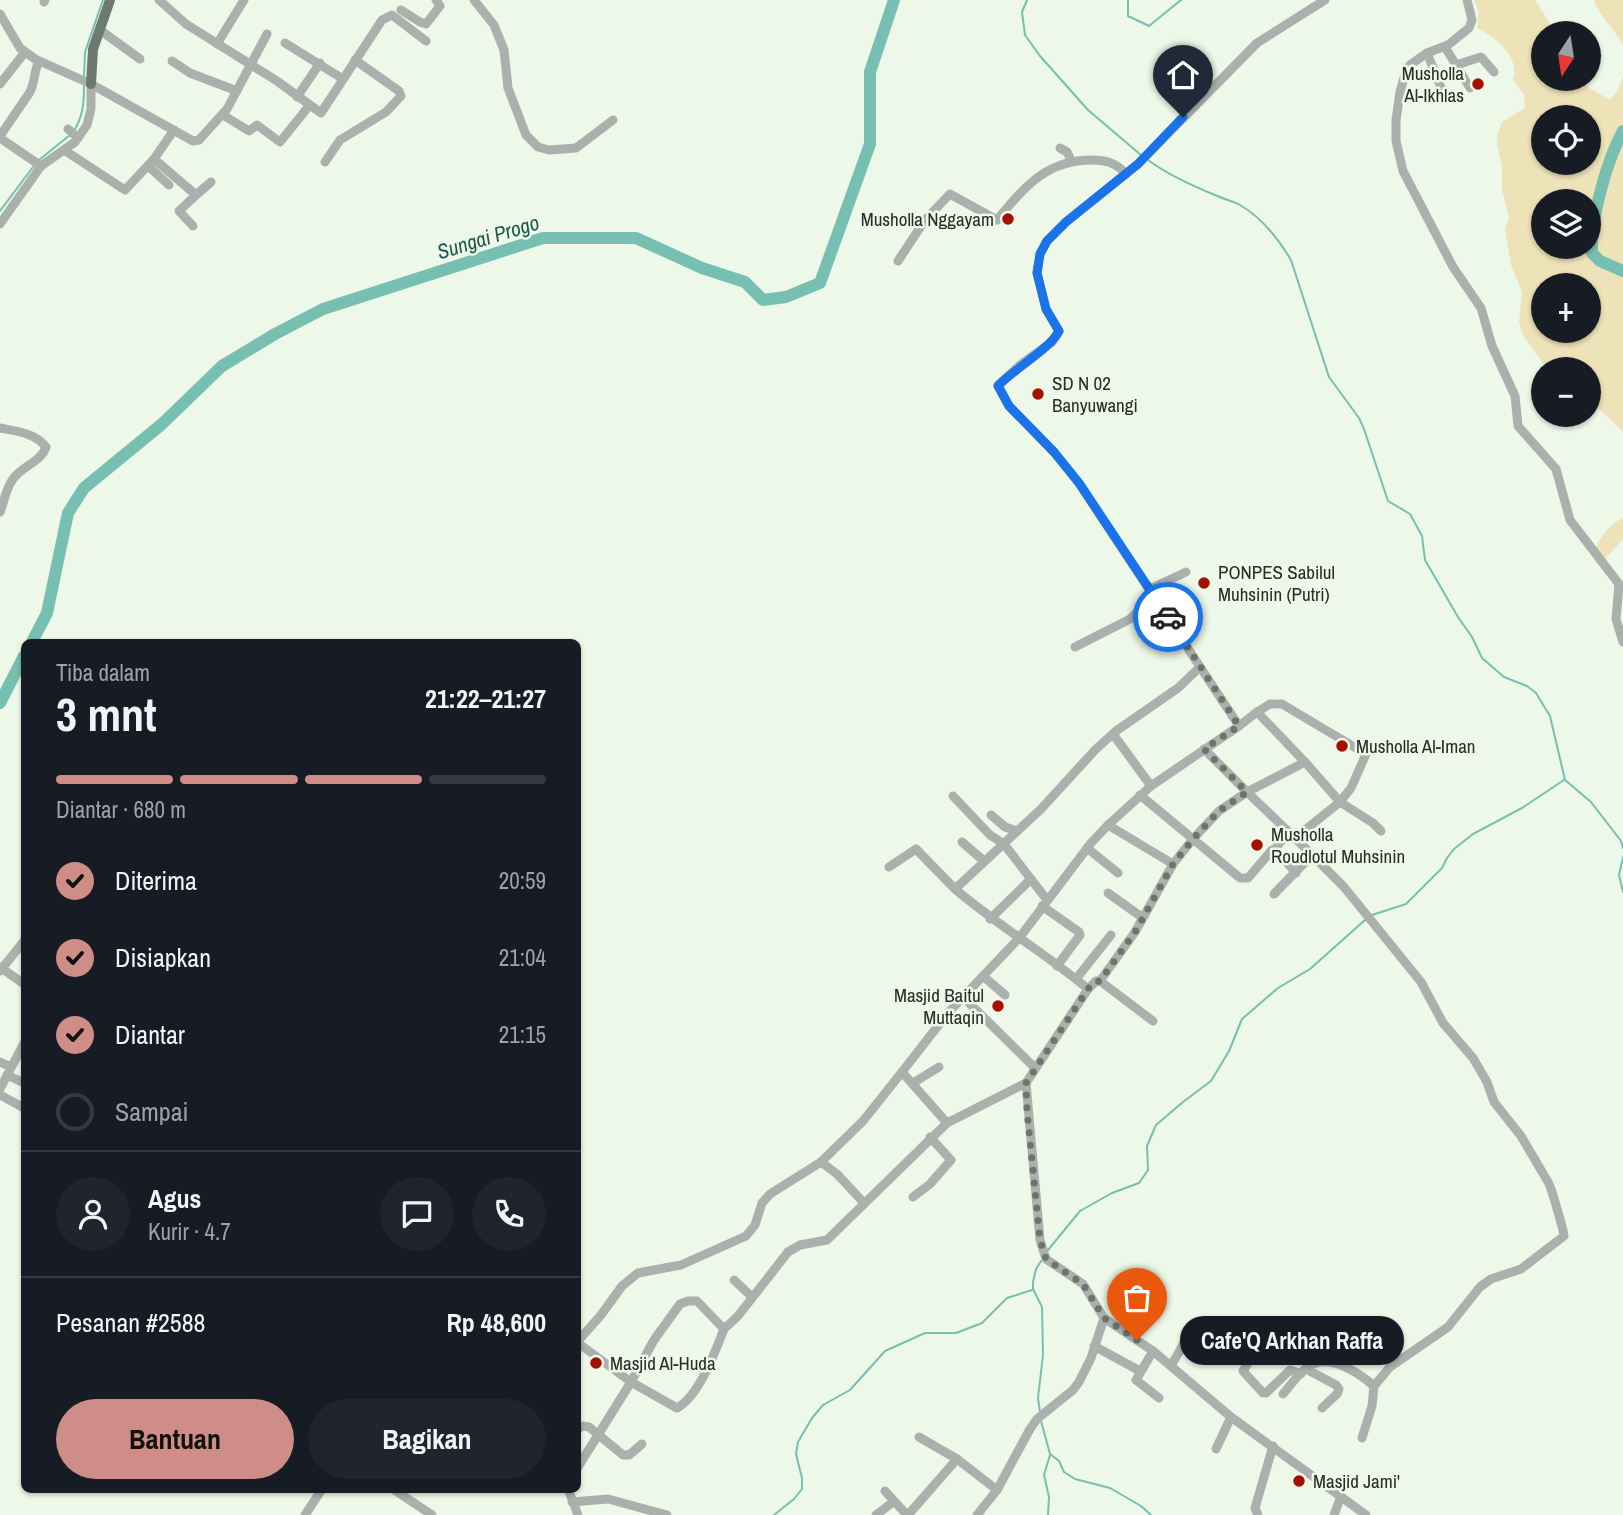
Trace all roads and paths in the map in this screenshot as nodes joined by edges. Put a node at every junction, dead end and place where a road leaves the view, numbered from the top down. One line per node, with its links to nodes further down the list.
1 (110, 0): 12 (main road)
2 (159, 0): 16 (street)
3 (244, 0): 16 (street)
4 (408, 0): 9 (street)
5 (436, 0): 9 (street)
6 (474, 0): 37 (street)
7 (1325, 0): 47 (street)
8 (1467, 0): 17 (street)
9 (401, 10): 11 (street)
10 (0, 14): 18 (street)
11 (392, 15): 14 (street); 21 (street)
12 (100, 30): 20 (street); 29 (main road)
13 (267, 34): 25 (street)
14 (426, 41)
15 (285, 43): 24 (street)
16 (217, 44): 25 (street)
17 (1445, 47): 19 (street); 26 (street)
18 (25, 52): 22 (street); 30 (street)
19 (1427, 53): 33 (street); 58 (street)
20 (140, 59)
21 (355, 60): 28 (street); 44 (street)
22 (39, 61): 29 (street); 39 (street)
23 (172, 61): 32 (street)
24 (320, 63): 28 (street); 34 (street)
25 (250, 64): 32 (street); 34 (street)
26 (1456, 65): 27 (street); 31 (street)
27 (1494, 72)
28 (343, 79): 35 (street)
29 (91, 84): 38 (street); 41 (street)
30 (0, 85)
31 (1470, 88)
32 (237, 92): 36 (street)
33 (1444, 95)
34 (297, 97): 35 (street)
35 (309, 106): 36 (street)
36 (223, 115): 38 (street)
37 (613, 120)
38 (174, 130): 43 (street)
39 (2, 136): 42 (street); 46 (street)
40 (1060, 148): 45 (street)
41 (64, 150): 43 (street); 46 (street)
42 (0, 153)
43 (151, 162): 49 (street); 50 (street)
44 (325, 162)
45 (1072, 162): 47 (street); 54 (street)
46 (41, 166): 51 (street)
47 (1126, 174): 59 (street)
48 (211, 182): 50 (street)
49 (169, 185)
50 (195, 195): 53 (street)
51 (4, 207): 52 (street)
52 (0, 224)
53 (192, 226)
54 (898, 261)
55 (0, 428): 56 (street)
56 (0, 512)
57 (1186, 572): 59 (street)
58 (1621, 582): 60 (street)
59 (1151, 593): 61 (street); 62 (street)
60 (1623, 642)
61 (1075, 646)
62 (1200, 667): 64 (street); 65 (street)
63 (1257, 712): 64 (street); 67 (street); 72 (street)
64 (1239, 726): 66 (street)
65 (1113, 734): 68 (street); 75 (street)
66 (1204, 749): 68 (street); 69 (street)
67 (1305, 762): 69 (street); 72 (street)
68 (1151, 786): 71 (street)
69 (1247, 792): 77 (street); 78 (street)
70 (953, 796): 80 (street)
71 (1140, 796): 74 (street); 78 (street)
72 (1340, 802): 76 (street); 77 (street)
73 (990, 815): 75 (street)
74 (1108, 825): 81 (street); 85 (street)
75 (1017, 831): 80 (street)
76 (1381, 831)
77 (1292, 835): 82 (street); 83 (street)
78 (1193, 839): 82 (street); 85 (street)
79 (962, 842): 84 (street)
80 (1004, 844): 84 (street); 89 (street)
81 (1087, 848): 87 (street); 93 (street)
82 (1275, 849): 88 (street)
83 (1312, 855): 88 (street); 140 (street)
84 (984, 861): 90 (street)
85 (1173, 864): 94 (street)
86 (889, 866): 90 (street)
87 (1118, 873)
88 (1296, 873): 92 (street)
89 (1031, 879): 93 (street); 95 (street)
90 (955, 889): 95 (street)
91 (1108, 893): 94 (street)
92 (1274, 894)
93 (1045, 903): 97 (street); 99 (street)
94 (1143, 918): 103 (street)
95 (990, 919): 97 (street)
96 (1111, 935): 102 (street)
97 (1020, 937): 99 (street); 101 (street)
98 (21, 944): 100 (street)
99 (1057, 966): 102 (street)
100 (1, 969): 104 (street)
101 (983, 975): 106 (street); 107 (street)
102 (1076, 979): 105 (street)
103 (1100, 981): 105 (street); 108 (street)
104 (21, 982)
105 (1088, 989): 112 (street)
106 (1005, 995)
107 (963, 997): 112 (street); 114 (street)
108 (1153, 1021)
109 (21, 1058): 113 (street)
110 (0, 1062): 113 (street)
111 (939, 1067): 116 (street)
112 (1035, 1068): 117 (street)
113 (9, 1071): 115 (street); 118 (street)
114 (902, 1072): 116 (street); 123 (street)
115 (21, 1081)
116 (913, 1083): 121 (street)
117 (1026, 1083): 121 (street); 128 (street)
118 (0, 1089)
119 (0, 1095): 120 (street)
120 (21, 1106)
121 (947, 1123): 122 (street)
122 (930, 1137): 124 (street); 125 (street)
123 (821, 1162): 125 (street); 131 (street)
124 (913, 1197)
125 (864, 1203): 127 (street)
126 (734, 1280): 127 (street)
127 (752, 1297): 129 (street)
128 (1104, 1318): 133 (street); 134 (street)
129 (724, 1329): 139 (street); 139 (street)
130 (1188, 1336): 136 (street)
131 (581, 1338)
132 (581, 1344): 139 (street)
133 (1094, 1346): 137 (street); 154 (street)
134 (1153, 1351): 136 (street); 137 (street)
135 (1224, 1355): 138 (street)
136 (1171, 1366): 144 (street)
137 (1140, 1371): 142 (street)
138 (1303, 1372): 140 (street); 141 (street); 143 (street)
139 (631, 1382): 146 (street)
140 (1374, 1386): 148 (street)
141 (1283, 1394)
142 (1159, 1398)
143 (1322, 1408)
144 (1231, 1417): 150 (street); 151 (street)
145 (581, 1428): 146 (street)
146 (599, 1435): 149 (street); 153 (street)
147 (919, 1437): 152 (street)
148 (1362, 1438)
149 (642, 1444)
150 (1273, 1446): 159 (street); 168 (street)
151 (1216, 1450)
152 (957, 1459): 154 (street); 162 (street)
153 (581, 1462)
154 (997, 1490): 167 (street)
155 (884, 1491): 160 (street)
156 (319, 1493): 163 (street)
157 (399, 1493): 164 (street)
158 (569, 1493): 161 (street)
159 (1340, 1496): 169 (street); 170 (street)
160 (893, 1502): 162 (street); 166 (street)
161 (575, 1511): 165 (street)
162 (912, 1514)
163 (305, 1515)
164 (432, 1515)
165 (667, 1515)
166 (876, 1515)
167 (977, 1515)
168 (1258, 1515)
169 (1334, 1515)
170 (1366, 1515)

